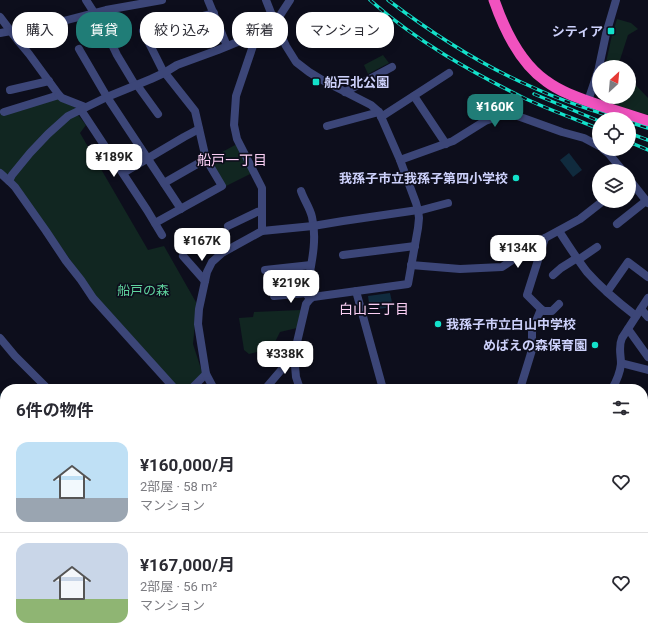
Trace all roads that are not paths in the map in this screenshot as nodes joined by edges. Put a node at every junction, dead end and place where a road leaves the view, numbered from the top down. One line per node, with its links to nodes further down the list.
1 (86, 0): 8 (street)
2 (162, 0): 9 (street)
3 (208, 0): 10 (street)
4 (266, 0): 11 (street)
5 (290, 0): 12 (street)
6 (494, 0): 37 (highway)
7 (616, 0): 25 (street)
8 (94, 12)
9 (99, 12)
10 (214, 12)
11 (271, 12)
12 (282, 12)
13 (0, 17): 15 (street)
14 (0, 33): 15 (street)
15 (12, 33)
16 (224, 38): 18 (street)
17 (232, 44): 18 (street)
18 (227, 46): 27 (street)
19 (24, 48): 29 (street)
20 (114, 48): 30 (street)
21 (152, 48): 27 (street)
22 (252, 48): 62 (street)
23 (287, 48): 33 (street)
24 (79, 49): 36 (street)
25 (600, 60)
26 (392, 67): 33 (street)
27 (165, 73): 30 (street); 44 (street)
28 (449, 73): 35 (street)
29 (49, 81): 32 (street); 34 (street)
30 (136, 85): 36 (street); 40 (street)
31 (592, 89): 37 (street)
32 (10, 90)
33 (345, 92): 41 (street)
34 (59, 95): 38 (street); 39 (street)
35 (414, 96): 41 (street); 46 (street)
36 (107, 97): 38 (street); 48 (street)
37 (588, 101): 42 (highway)
38 (83, 109): 53 (street); 54 (street)
39 (4, 112)
40 (158, 114)
41 (380, 114): 43 (street); 50 (street)
42 (648, 121)
43 (327, 126)
44 (199, 129): 48 (street); 49 (street)
45 (592, 142): 46 (street)
46 (446, 144): 50 (street)
47 (609, 156): 51 (street)
48 (148, 158): 53 (street); 55 (street)
49 (206, 159): 55 (street); 61 (street)
50 (400, 160): 63 (street)
51 (617, 164)
52 (0, 173): 54 (street)
53 (123, 173): 64 (street)
54 (9, 181): 101 (street)
55 (164, 183): 61 (street)
56 (636, 188): 58 (street)
57 (301, 191): 67 (street)
58 (647, 202): 65 (street)
59 (448, 203): 63 (street)
60 (594, 208): 69 (street)
61 (181, 209): 64 (street)
62 (262, 211): 66 (street); 68 (street)
63 (418, 211): 67 (street); 72 (street)
64 (155, 223): 70 (street)
65 (617, 224)
66 (228, 226)
67 (314, 226): 68 (street); 77 (street)
68 (262, 231): 82 (street)
69 (559, 231): 71 (street); 76 (street)
70 (162, 235)
71 (545, 238): 78 (street); 89 (street)
72 (414, 246): 74 (street); 78 (street)
73 (597, 247): 76 (street)
74 (343, 255)
75 (183, 256): 82 (street)
76 (577, 259): 80 (street); 84 (street)
77 (311, 265): 79 (street); 86 (street)
78 (411, 265): 83 (street)
79 (265, 270)
80 (553, 275)
81 (648, 277): 84 (street)
82 (205, 281): 99 (street)
83 (356, 291): 86 (street); 106 (street)
84 (607, 292): 91 (street)
85 (274, 296): 86 (street)
86 (308, 296): 95 (street)
87 (648, 298): 90 (street)
88 (559, 304): 89 (street)
89 (541, 309): 107 (street)
90 (641, 309): 91 (street); 92 (street)
91 (636, 316): 93 (street)
92 (648, 318)
93 (628, 329): 96 (street); 97 (street)
94 (0, 338): 100 (street)
95 (294, 356): 104 (street); 105 (street)
96 (648, 357)
97 (621, 363): 98 (street); 108 (street)
98 (648, 370)
99 (206, 374): 102 (street); 103 (street)
100 (43, 384)
101 (170, 384)
102 (196, 384)
103 (211, 384)
104 (269, 384)
105 (298, 384)
106 (382, 384)
107 (522, 384)
108 (614, 384)

